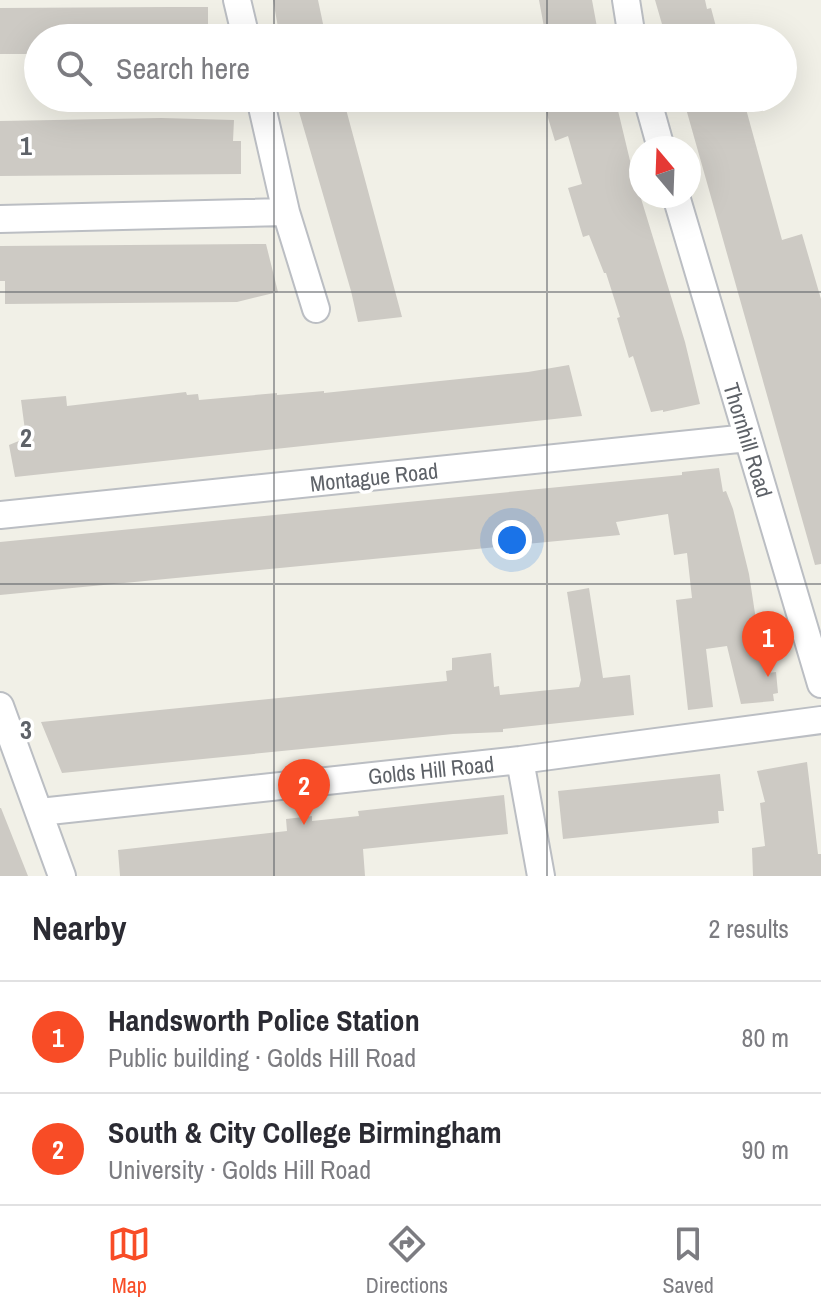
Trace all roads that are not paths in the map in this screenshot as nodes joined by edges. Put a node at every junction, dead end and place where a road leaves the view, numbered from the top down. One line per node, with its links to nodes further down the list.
1 (237, 0): 3 (street)
2 (626, 0): 4 (street)
3 (243, 24)
4 (630, 24)
5 (263, 112): 9 (street)
6 (651, 112): 7 (street)
7 (658, 136)
8 (680, 208): 12 (street, Thornhill Road)
9 (286, 212): 10 (street); 11 (street)
10 (0, 219)
11 (316, 309)
12 (748, 438): 13 (street, Montague Road); 14 (street, Thornhill Road)
13 (0, 515)
14 (821, 684)
15 (0, 706): 18 (street)
16 (821, 720): 17 (street, Golds Hill Road)
17 (520, 760): 18 (street, Golds Hill Road); 20 (street)
18 (40, 812): 19 (street)
19 (62, 876)
20 (541, 876)

